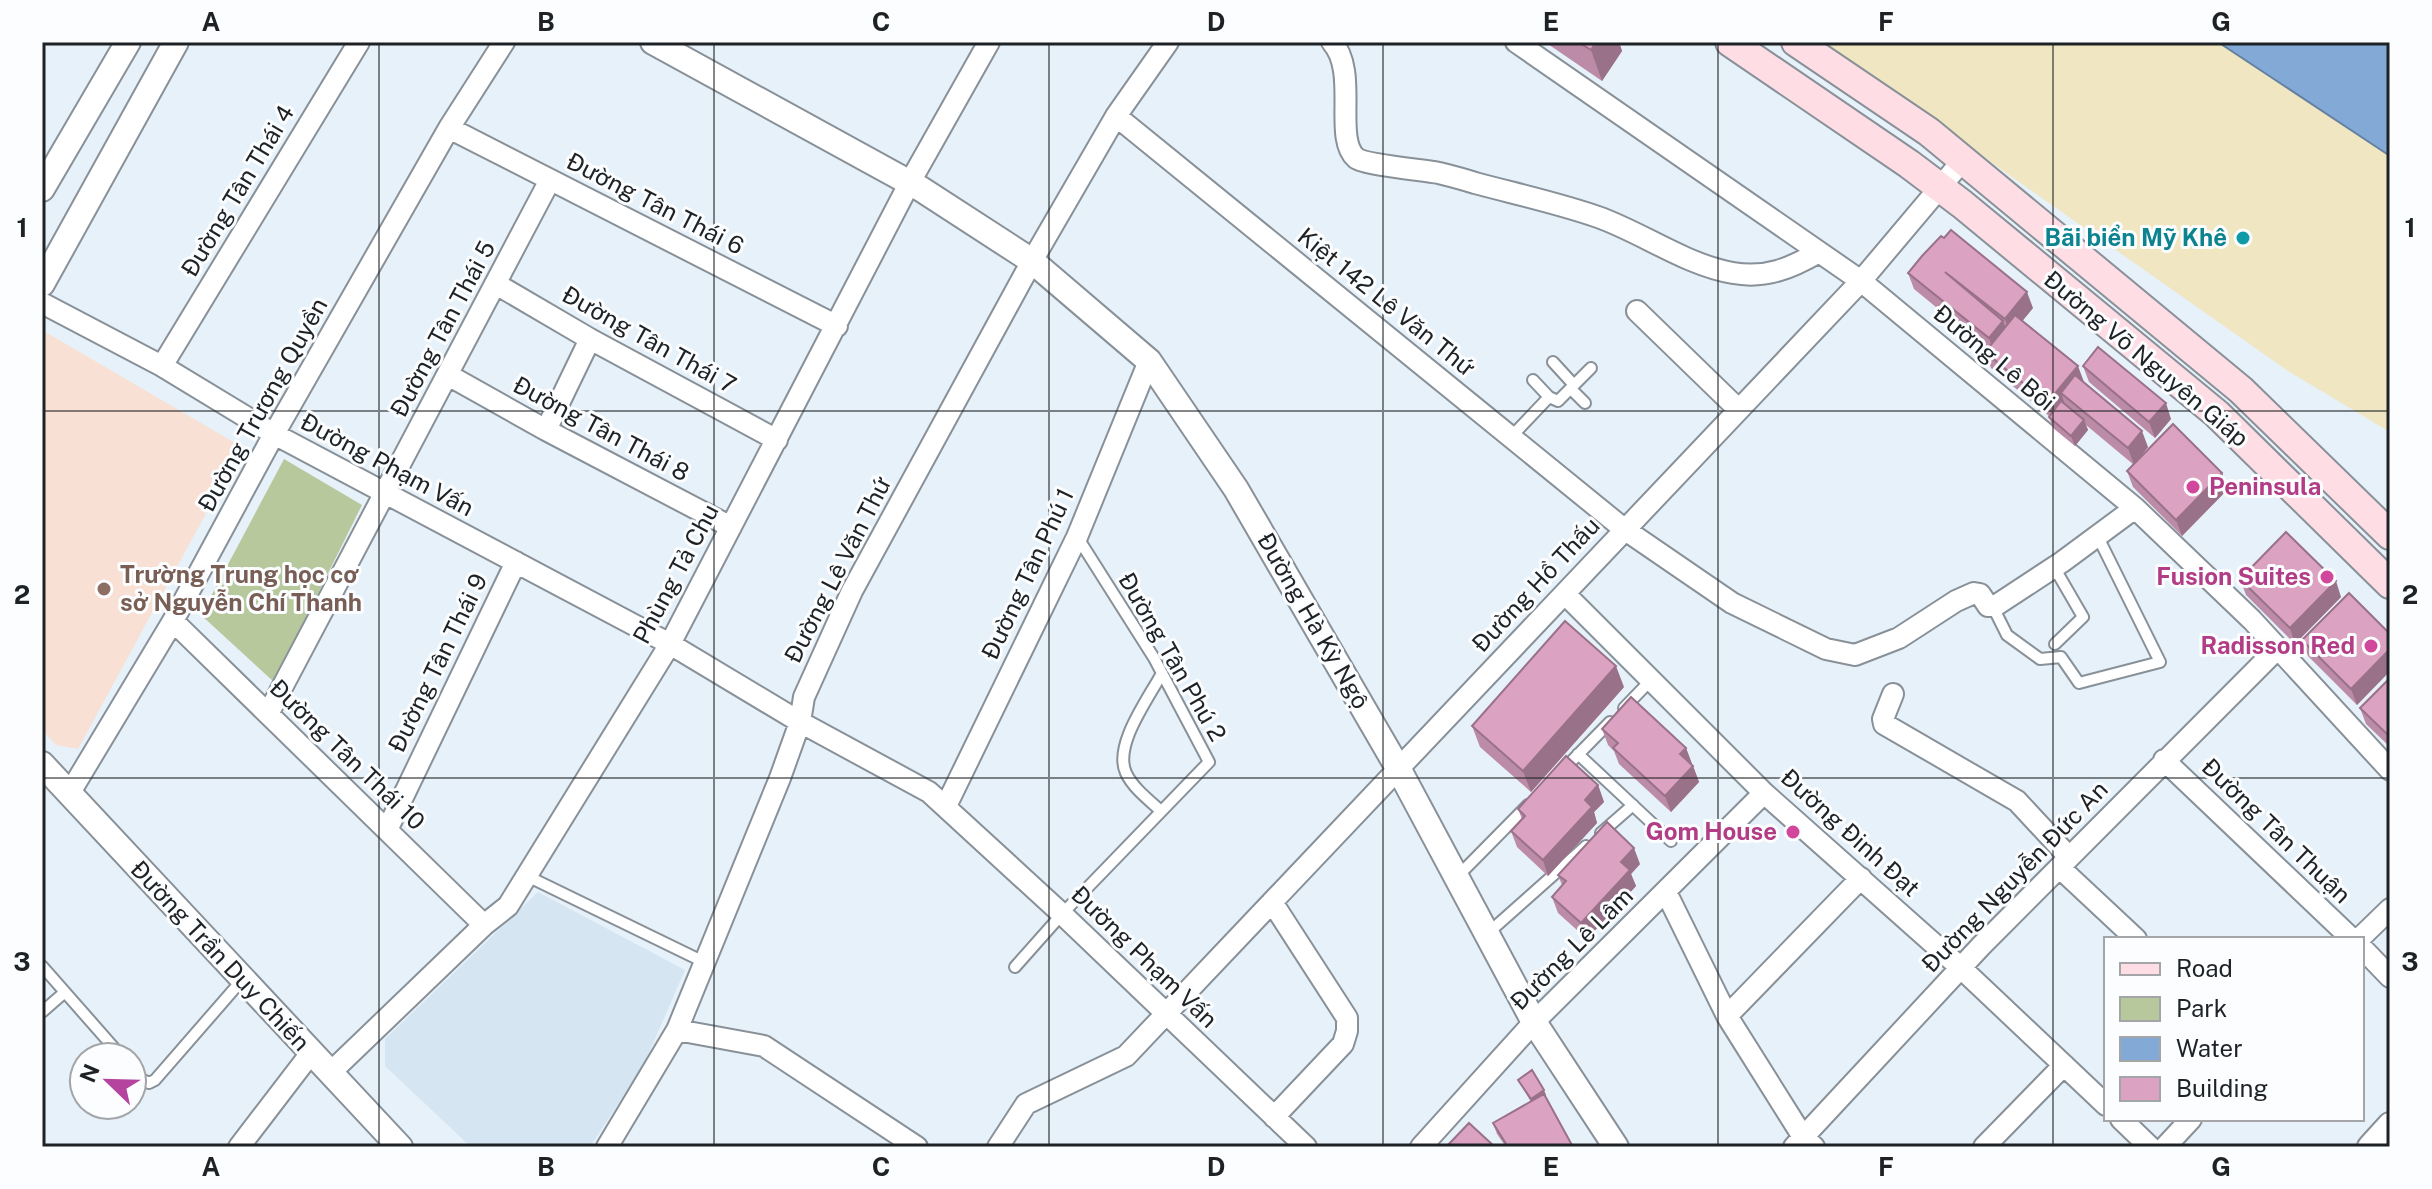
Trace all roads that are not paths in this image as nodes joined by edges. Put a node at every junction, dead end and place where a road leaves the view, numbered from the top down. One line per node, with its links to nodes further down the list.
1 (128, 42): 17 (street)
2 (176, 42): 22 (street)
3 (359, 42): 30 (street, Đường Tân Thái 4)
4 (504, 42): 13 (street, Đường Trương Quyền)
5 (653, 42): 16 (street, Đường Hà Kỳ Ngộ)
6 (989, 42): 16 (street, Phùng Tả Chu)
7 (1168, 42): 12 (street, Đường Lê Văn Thứ)
8 (1332, 42): 19 (street)
9 (1516, 42): 19 (street, Đường Lê Bôi)
10 (1730, 42): 18 (main road, Đường Võ Nguyên Giáp)
11 (1796, 42): 14 (main road, Đường Võ Nguyên Giáp)
12 (1116, 116): 20 (street, Đường Lê Văn Thứ); 40 (street, Kiệt 142 Lê Văn Thứ)
13 (449, 128): 15 (street, Đường Tân Thái 6); 39 (street, Đường Trương Quyền)
14 (1963, 160): 18 (street, Đường Hồ Thấu); 47 (main road, Đường Võ Nguyên Giáp)
15 (550, 180): 23 (street, Đường Tân Thái 5); 26 (street, Đường Tân Thái 6)
16 (910, 182): 20 (street, Đường Hà Kỳ Ngộ); 26 (street, Phùng Tả Chu)
17 (42, 189)
18 (1941, 189): 21 (street, Đường Hồ Thấu); 51 (main road, Đường Võ Nguyên Giáp)
19 (1819, 252): 21 (street, Đường Lê Bôi)
20 (1032, 261): 28 (street, Đường Hà Kỳ Ngộ); 62 (street, Đường Lê Văn Thứ)
21 (1861, 281): 37 (street, Đường Hồ Thấu); 43 (street, Đường Lê Bôi)
22 (42, 284)
23 (496, 284): 27 (street, Đường Tân Thái 7); 32 (street, Đường Tân Thái 5)
24 (42, 303): 30 (street, Đường Phạm Vấn)
25 (1637, 311): 37 (street)
26 (837, 326): 41 (street, Phùng Tả Chu)
27 (590, 339): 38 (street); 41 (street, Đường Tân Thái 7)
28 (1149, 361): 48 (street, Đường Tân Phú 1); 66 (street, Đường Hà Kỳ Ngộ)
29 (1553, 362): 34 (lane)
30 (162, 366): 39 (street, Đường Phạm Vấn)
31 (1591, 368): 34 (lane)
32 (448, 375): 38 (street, Đường Tân Thái 8); 42 (street, Đường Tân Thái 5)
33 (1533, 380): 35 (lane)
34 (1572, 387): 35 (lane); 36 (lane)
35 (1549, 397): 40 (lane)
36 (1585, 403)
37 (1738, 409): 45 (street, Đường Hồ Thấu)
38 (546, 430): 44 (street, Đường Tân Thái 8)
39 (274, 434): 42 (street, Đường Phạm Vấn); 54 (street, Đường Trương Quyền)
40 (1511, 437): 45 (street, Kiệt 142 Lê Văn Thứ)
41 (777, 440): 44 (street, Phùng Tả Chu)
42 (385, 493): 49 (street, Đường Phạm Vấn); 61 (street, Đường Tân Thái 5)
43 (2135, 508): 46 (street); 57 (street, Đường Lê Bôi)
44 (731, 527): 55 (street, Phùng Tả Chu)
45 (1624, 529): 52 (street, Đường Hồ Thấu); 53 (street, Kiệt 142 Lê Văn Thứ)
46 (2097, 535): 50 (street); 53 (lane)
47 (2390, 535)
48 (1077, 537): 58 (lane, Đường Tân Phú 2); 73 (street, Đường Tân Phú 1)
49 (516, 562): 55 (street, Đường Phạm Vấn); 75 (street, Đường Tân Thái 9)
50 (2054, 567): 53 (street); 56 (lane)
51 (2390, 584)
52 (1565, 594): 59 (street, Đường Đinh Đạt); 66 (street, Đường Hồ Thấu)
53 (1993, 607)
54 (173, 621): 61 (street, Đường Tân Thái 10); 70 (street, Đường Trương Quyền)
55 (670, 644): 62 (street, Đường Phạm Vấn); 78 (street, Phùng Tả Chu)
56 (2055, 644)
57 (2278, 648): 64 (street, Đường Nguyễn Đức An); 67 (street, Đường Lê Bôi)
58 (1162, 673): 74 (lane); 74 (lane, Đường Tân Phú 2)
59 (1651, 680): 63 (lane); 69 (street, Đường Đinh Đạt)
60 (1893, 694): 77 (street)
61 (268, 714): 75 (street, Đường Tân Thái 10)
62 (800, 722): 73 (street, Đường Phạm Vấn); 91 (street, Đường Lê Văn Thứ)
63 (1578, 754): 68 (lane); 72 (lane)
64 (2164, 760): 77 (street, Đường Nguyễn Đức An); 88 (street, Đường Tân Thuận)
65 (42, 764): 70 (street, Đường Trần Duy Chiến)
66 (1398, 768): 79 (street, Đường Hà Kỳ Ngộ); 82 (street, Đường Hồ Thấu)
67 (2390, 770)
68 (1556, 777)
69 (1764, 793): 80 (street, Đường Đinh Đạt); 81 (street, Đường Lê Lâm)
70 (69, 794): 96 (street, Đường Trần Duy Chiến)
71 (1534, 799): 79 (lane)
72 (1633, 805): 76 (lane); 86 (lane)
73 (946, 806): 84 (street, Đường Phạm Vấn)
74 (1161, 811): 84 (lane, Đường Tân Phú 2)
75 (387, 830): 85 (street, Đường Tân Thái 10)
76 (1671, 841)
77 (2064, 862): 87 (street); 94 (street, Đường Nguyễn Đức An)
78 (527, 876): 85 (street, Phùng Tả Chu); 91 (lane)
79 (1457, 878): 86 (street, Đường Hà Kỳ Ngộ)
80 (1861, 878): 94 (street, Đường Đinh Đạt); 100 (street)
81 (1666, 892): 100 (street); 101 (street, Đường Lê Lâm)
82 (1272, 902): 99 (street, Đường Hồ Thấu); 109 (street)
83 (2390, 909): 89 (street)
84 (1062, 914): 93 (lane, Đường Tân Phú 2); 99 (street, Đường Phạm Vấn)
85 (484, 925): 106 (street, Phùng Tả Chu)
86 (1487, 934): 101 (street, Đường Hà Kỳ Ngộ)
87 (2134, 937)
88 (2350, 937)
89 (2361, 937)
90 (2364, 950): 95 (street)
91 (704, 962): 102 (street, Đường Lê Văn Thứ)
92 (42, 966): 97 (lane)
93 (1015, 967)
94 (1961, 968): 105 (street, Đường Đinh Đạt); 113 (street, Đường Nguyễn Đức An)
95 (2390, 977)
96 (243, 979): 104 (street, Đường Trần Duy Chiến); 107 (lane)
97 (65, 992): 98 (lane); 103 (lane)
98 (42, 1012)
99 (1166, 1013): 109 (street, Đường Phạm Vấn); 118 (street, Đường Hồ Thấu)
100 (1727, 1016): 113 (street)
101 (1534, 1022): 120 (street, Đường Lê Lâm); 121 (street, Đường Hà Kỳ Ngộ)
102 (677, 1030): 116 (street, Đường Lê Văn Thứ); 117 (street)
103 (108, 1041)
104 (311, 1053): 106 (street, Đường Trần Duy Chiến); 114 (street)
105 (2064, 1065): 108 (street, Đường Đinh Đạt); 122 (street)
106 (330, 1073): 115 (street, Đường Trần Duy Chiến)
107 (148, 1082)
108 (2104, 1103)
109 (1274, 1117): 119 (street, Đường Phạm Vấn)
110 (2123, 1121): 123 (street)
111 (2189, 1121): 124 (street)
112 (2390, 1125): 125 (street)
113 (1804, 1144)
114 (239, 1147)
115 (400, 1147)
116 (607, 1147)
117 (917, 1147)
118 (998, 1147)
119 (1306, 1147)
120 (1421, 1147)
121 (1616, 1147)
122 (1984, 1147)
123 (2150, 1147)
124 (2165, 1147)
125 (2370, 1147)

